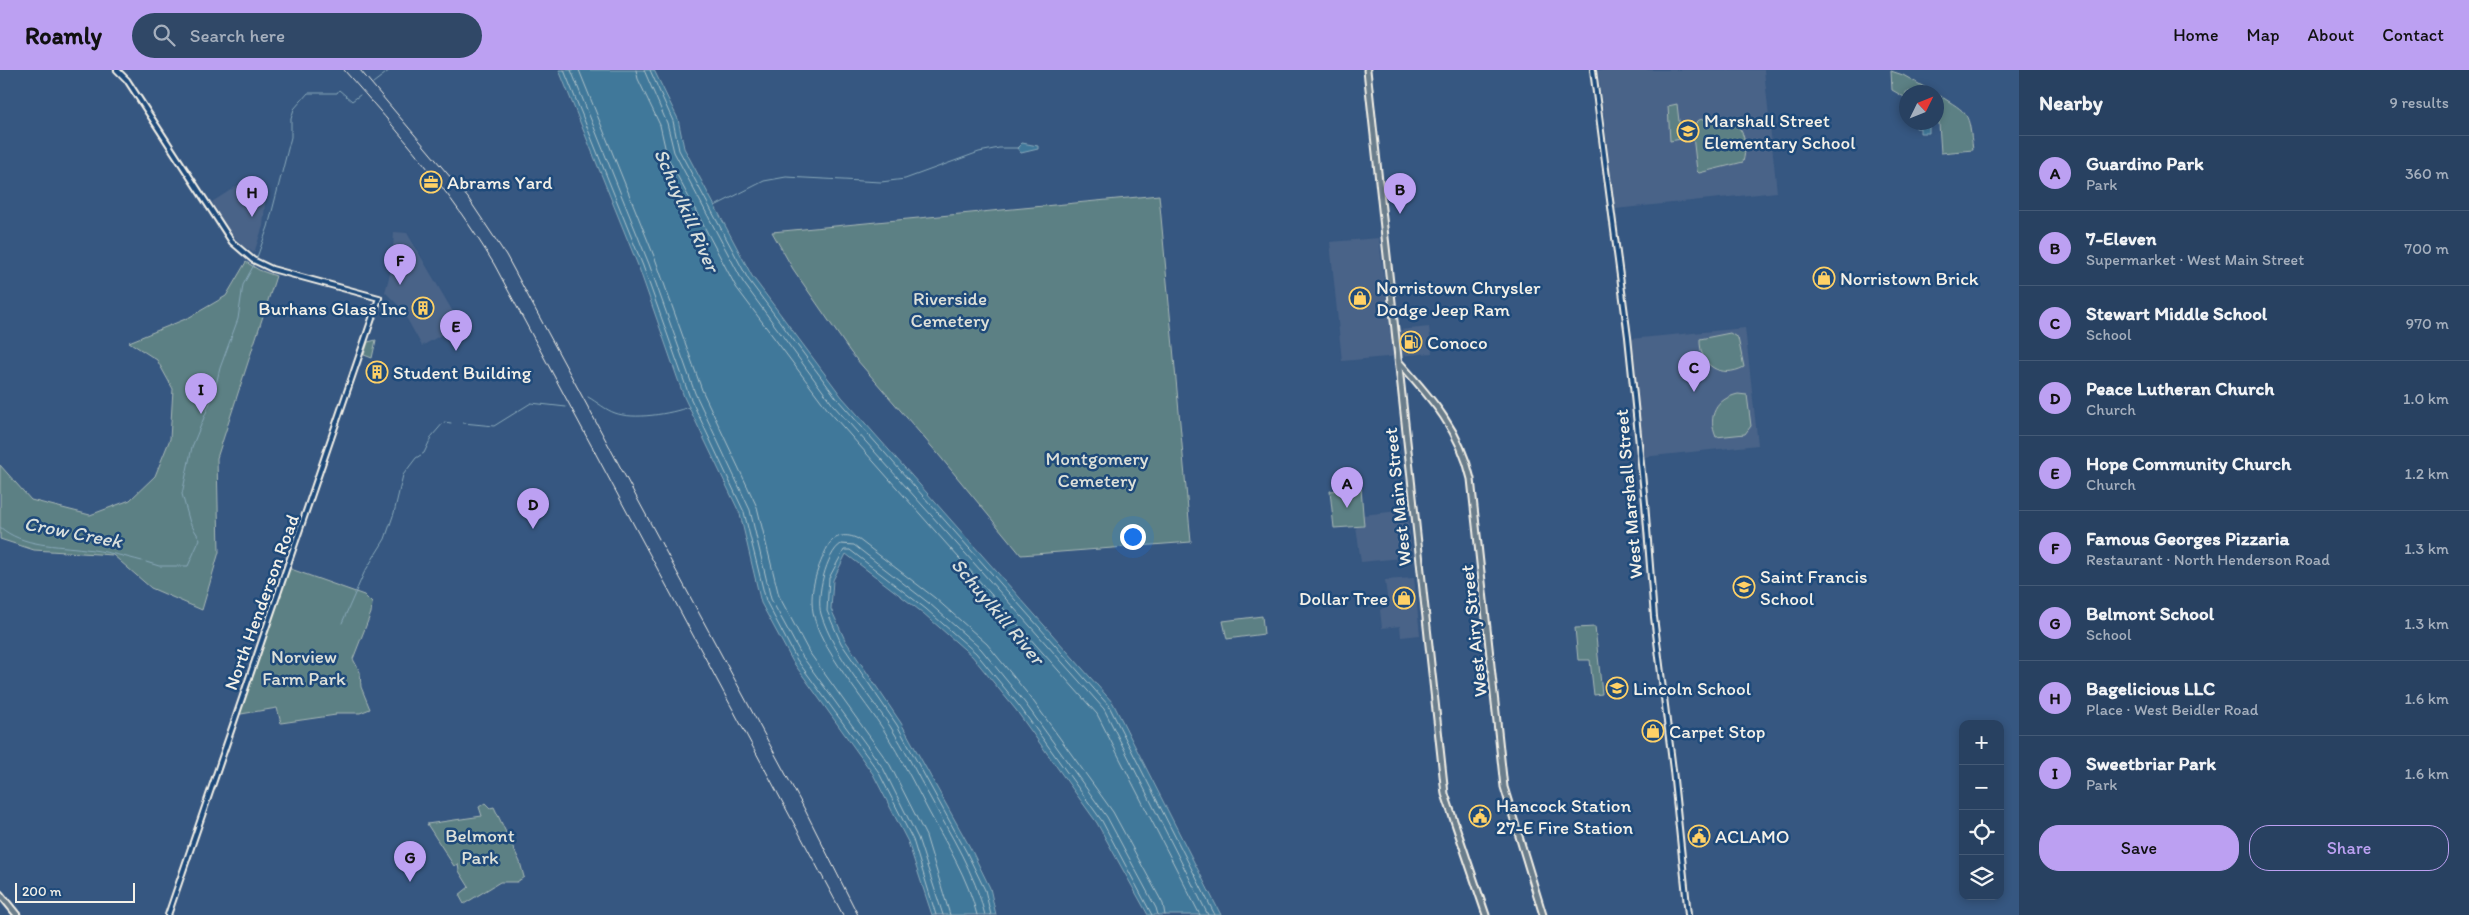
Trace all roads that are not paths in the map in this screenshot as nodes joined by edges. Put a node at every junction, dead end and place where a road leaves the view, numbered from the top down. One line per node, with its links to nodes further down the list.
1 (117, 70): 7 (street, North Henderson Road)
2 (1367, 70): 4 (main road, West Main Street)
3 (1593, 70): 10 (street, West Marshall Street)
4 (1398, 362): 8 (main road, West Main Street); 9 (main road, West Airy Street)
5 (0, 894): 6 (main road)
6 (17, 915)
7 (168, 915)
8 (1486, 915)
9 (1542, 915)
10 (1688, 915)

